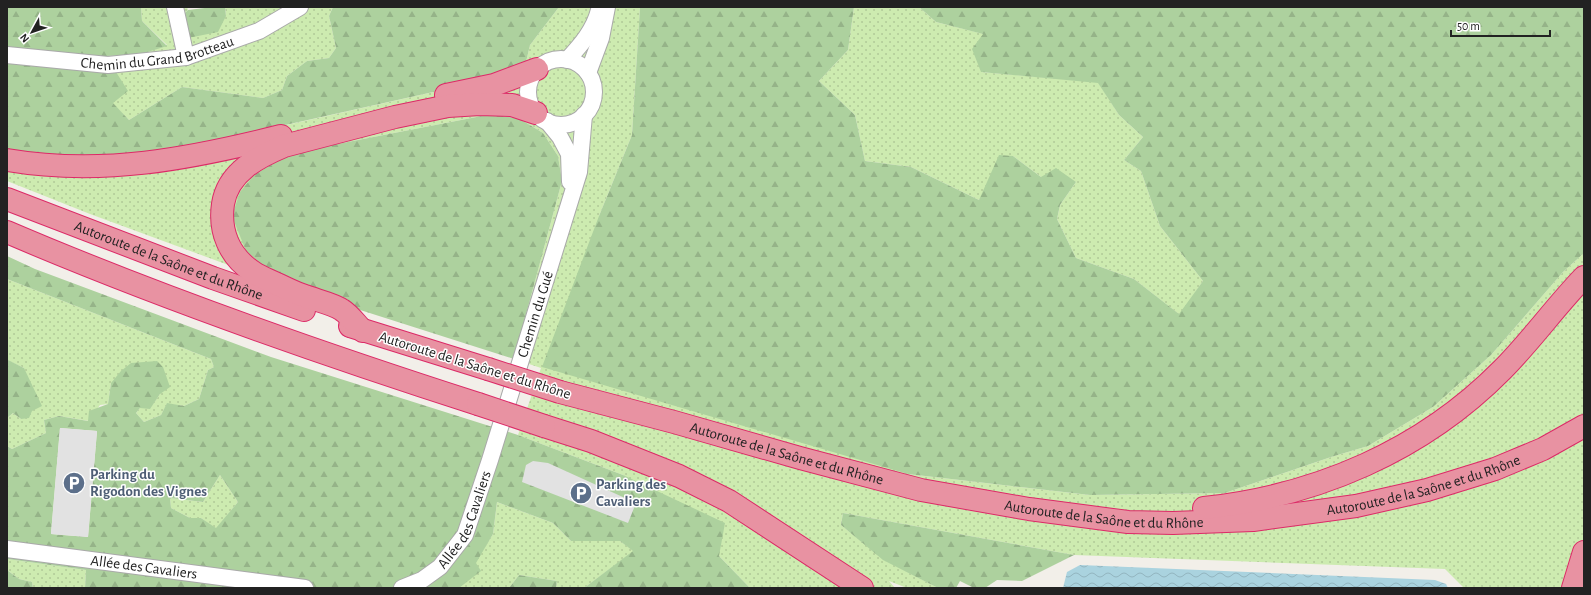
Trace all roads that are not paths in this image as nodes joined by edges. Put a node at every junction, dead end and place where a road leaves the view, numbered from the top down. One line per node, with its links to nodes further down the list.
1 (175, 7): 6 (street)
2 (300, 7): 6 (street, Chemin du Grand Brotteau)
3 (600, 7): 7 (street)
4 (607, 7): 9 (street)
5 (7, 55): 6 (street, Chemin du Grand Brotteau)
6 (186, 57)
7 (567, 60): 8 (street); 9 (street)
8 (537, 69): 11 (street); 12 (highway)
9 (588, 73): 10 (street)
10 (584, 115): 11 (street); 14 (street, Chemin du Gué)
11 (542, 117): 14 (street, Chemin du Gué); 17 (highway)
12 (7, 160)
13 (7, 199): 17 (highway, Autoroute de la Saône et du Rhône)
14 (570, 200): 19 (street, Chemin du Gué)
15 (7, 232): 20 (highway, Autoroute de la Saône et du Rhône, bridge)
16 (1584, 277): 21 (highway)
17 (364, 331): 21 (highway, Autoroute de la Saône et du Rhône, bridge)
18 (1584, 426): 21 (highway, Autoroute de la Saône et du Rhône)
19 (499, 429): 25 (street, Allée des Cavaliers)
20 (636, 458): 26 (highway); 27 (highway, Autoroute de la Saône et du Rhône)
21 (1029, 509)
22 (7, 549): 24 (street, Allée des Cavaliers)
23 (1584, 552): 28 (highway)
24 (305, 588)
25 (402, 588)
26 (838, 588)
27 (862, 588)
28 (1573, 588)

